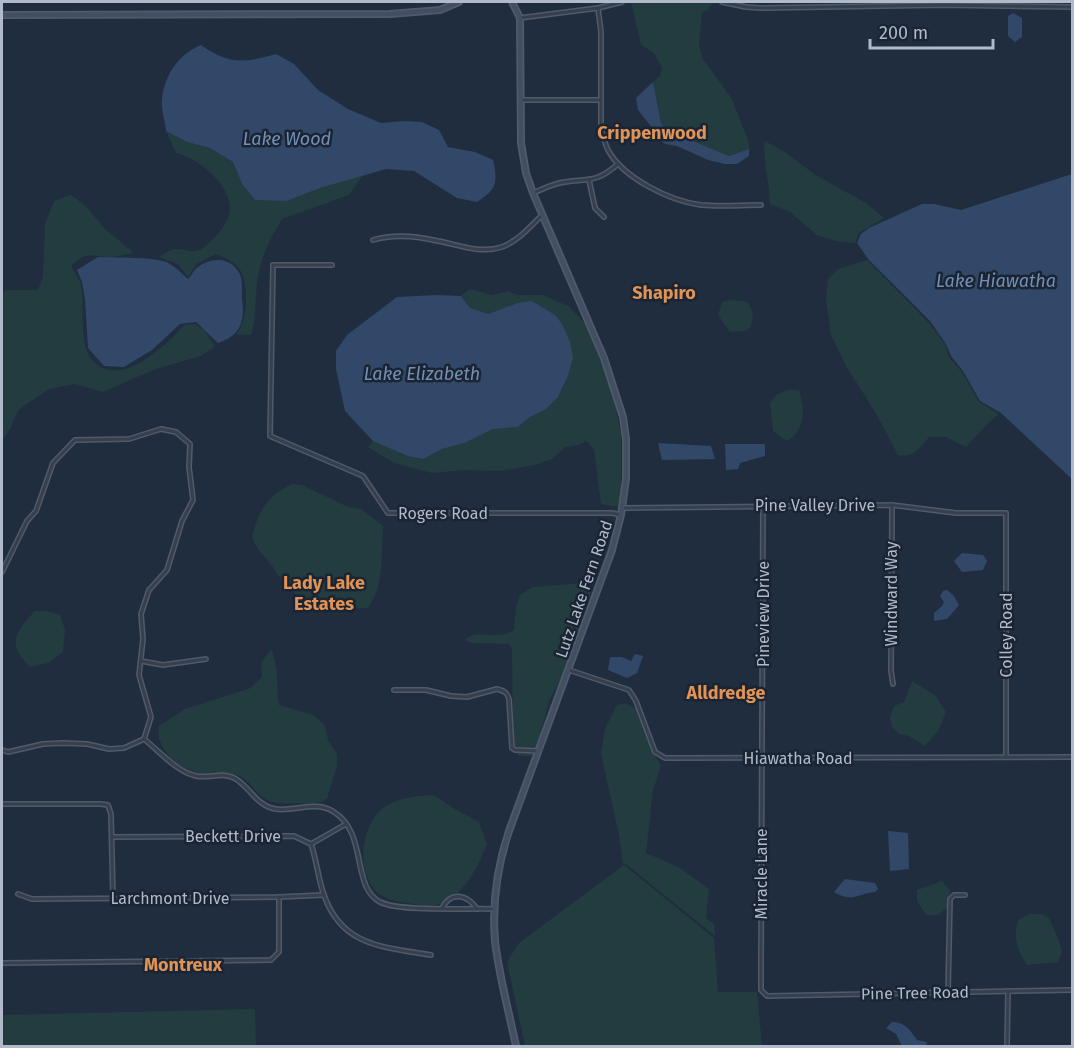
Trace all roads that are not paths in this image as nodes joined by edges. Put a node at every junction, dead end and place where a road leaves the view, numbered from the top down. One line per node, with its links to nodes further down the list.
1 (459, 2): 7 (main road)
2 (512, 2): 8 (main road, Lutz Lake Fern Road)
3 (622, 2): 6 (street)
4 (722, 2): 5 (street)
5 (1072, 7)
6 (598, 8): 8 (street); 10 (street)
7 (2, 15)
8 (520, 18): 9 (main road, Lutz Lake Fern Road)
9 (520, 100): 10 (street); 13 (main road, Lutz Lake Fern Road)
10 (601, 100): 11 (street)
11 (618, 164): 12 (street); 14 (street)
12 (589, 180): 13 (street); 16 (street)
13 (533, 193): 15 (main road, Lutz Lake Fern Road)
14 (761, 205)
15 (542, 215): 17 (street); 21 (main road, Lutz Lake Fern Road)
16 (604, 217)
17 (373, 240)
18 (332, 265): 23 (street, Rogers Road)
19 (764, 505): 20 (street, Pine Valley Drive); 21 (street, Pine Valley Drive); 35 (street, Pineview Drive)
20 (892, 505): 22 (street, Pine Valley Drive); 28 (street, Windward Way)
21 (623, 508): 23 (main road, Lutz Lake Fern Road)
22 (1006, 513): 33 (street, Colley Road)
23 (621, 515): 27 (main road, Lutz Lake Fern Road)
24 (2, 572): 26 (street)
25 (206, 659): 26 (street)
26 (141, 662): 30 (street)
27 (569, 670): 32 (main road, Lutz Lake Fern Road); 35 (street, Hiawatha Road)
28 (892, 684)
29 (394, 690): 32 (street)
30 (144, 739): 31 (street); 37 (street)
31 (2, 750)
32 (539, 751): 47 (main road, Lutz Lake Fern Road)
33 (1006, 757): 34 (street, Hiawatha Road); 35 (street, Hiawatha Road)
34 (1072, 757)
35 (761, 759): 50 (street, Miracle Lane)
36 (2, 804): 38 (street)
37 (347, 824): 39 (street); 45 (street)
38 (112, 837): 39 (street, Beckett Drive); 44 (street)
39 (311, 844): 41 (street)
40 (18, 894): 44 (street, Larchmont Drive)
41 (324, 895): 43 (street, Larchmont Drive); 48 (street)
42 (965, 896): 53 (street)
43 (279, 897): 44 (street, Larchmont Drive); 49 (street)
44 (112, 898)
45 (442, 908): 46 (street); 46 (street)
46 (477, 909): 47 (street)
47 (494, 909): 54 (main road, Lutz Lake Fern Road)
48 (431, 955)
49 (2, 963)
50 (761, 990): 53 (street, Pine Tree Road)
51 (1072, 990): 52 (street, Pine Tree Road)
52 (1008, 991): 53 (street, Pine Tree Road); 55 (street)
53 (948, 992)
54 (516, 1047)
55 (1007, 1047)

